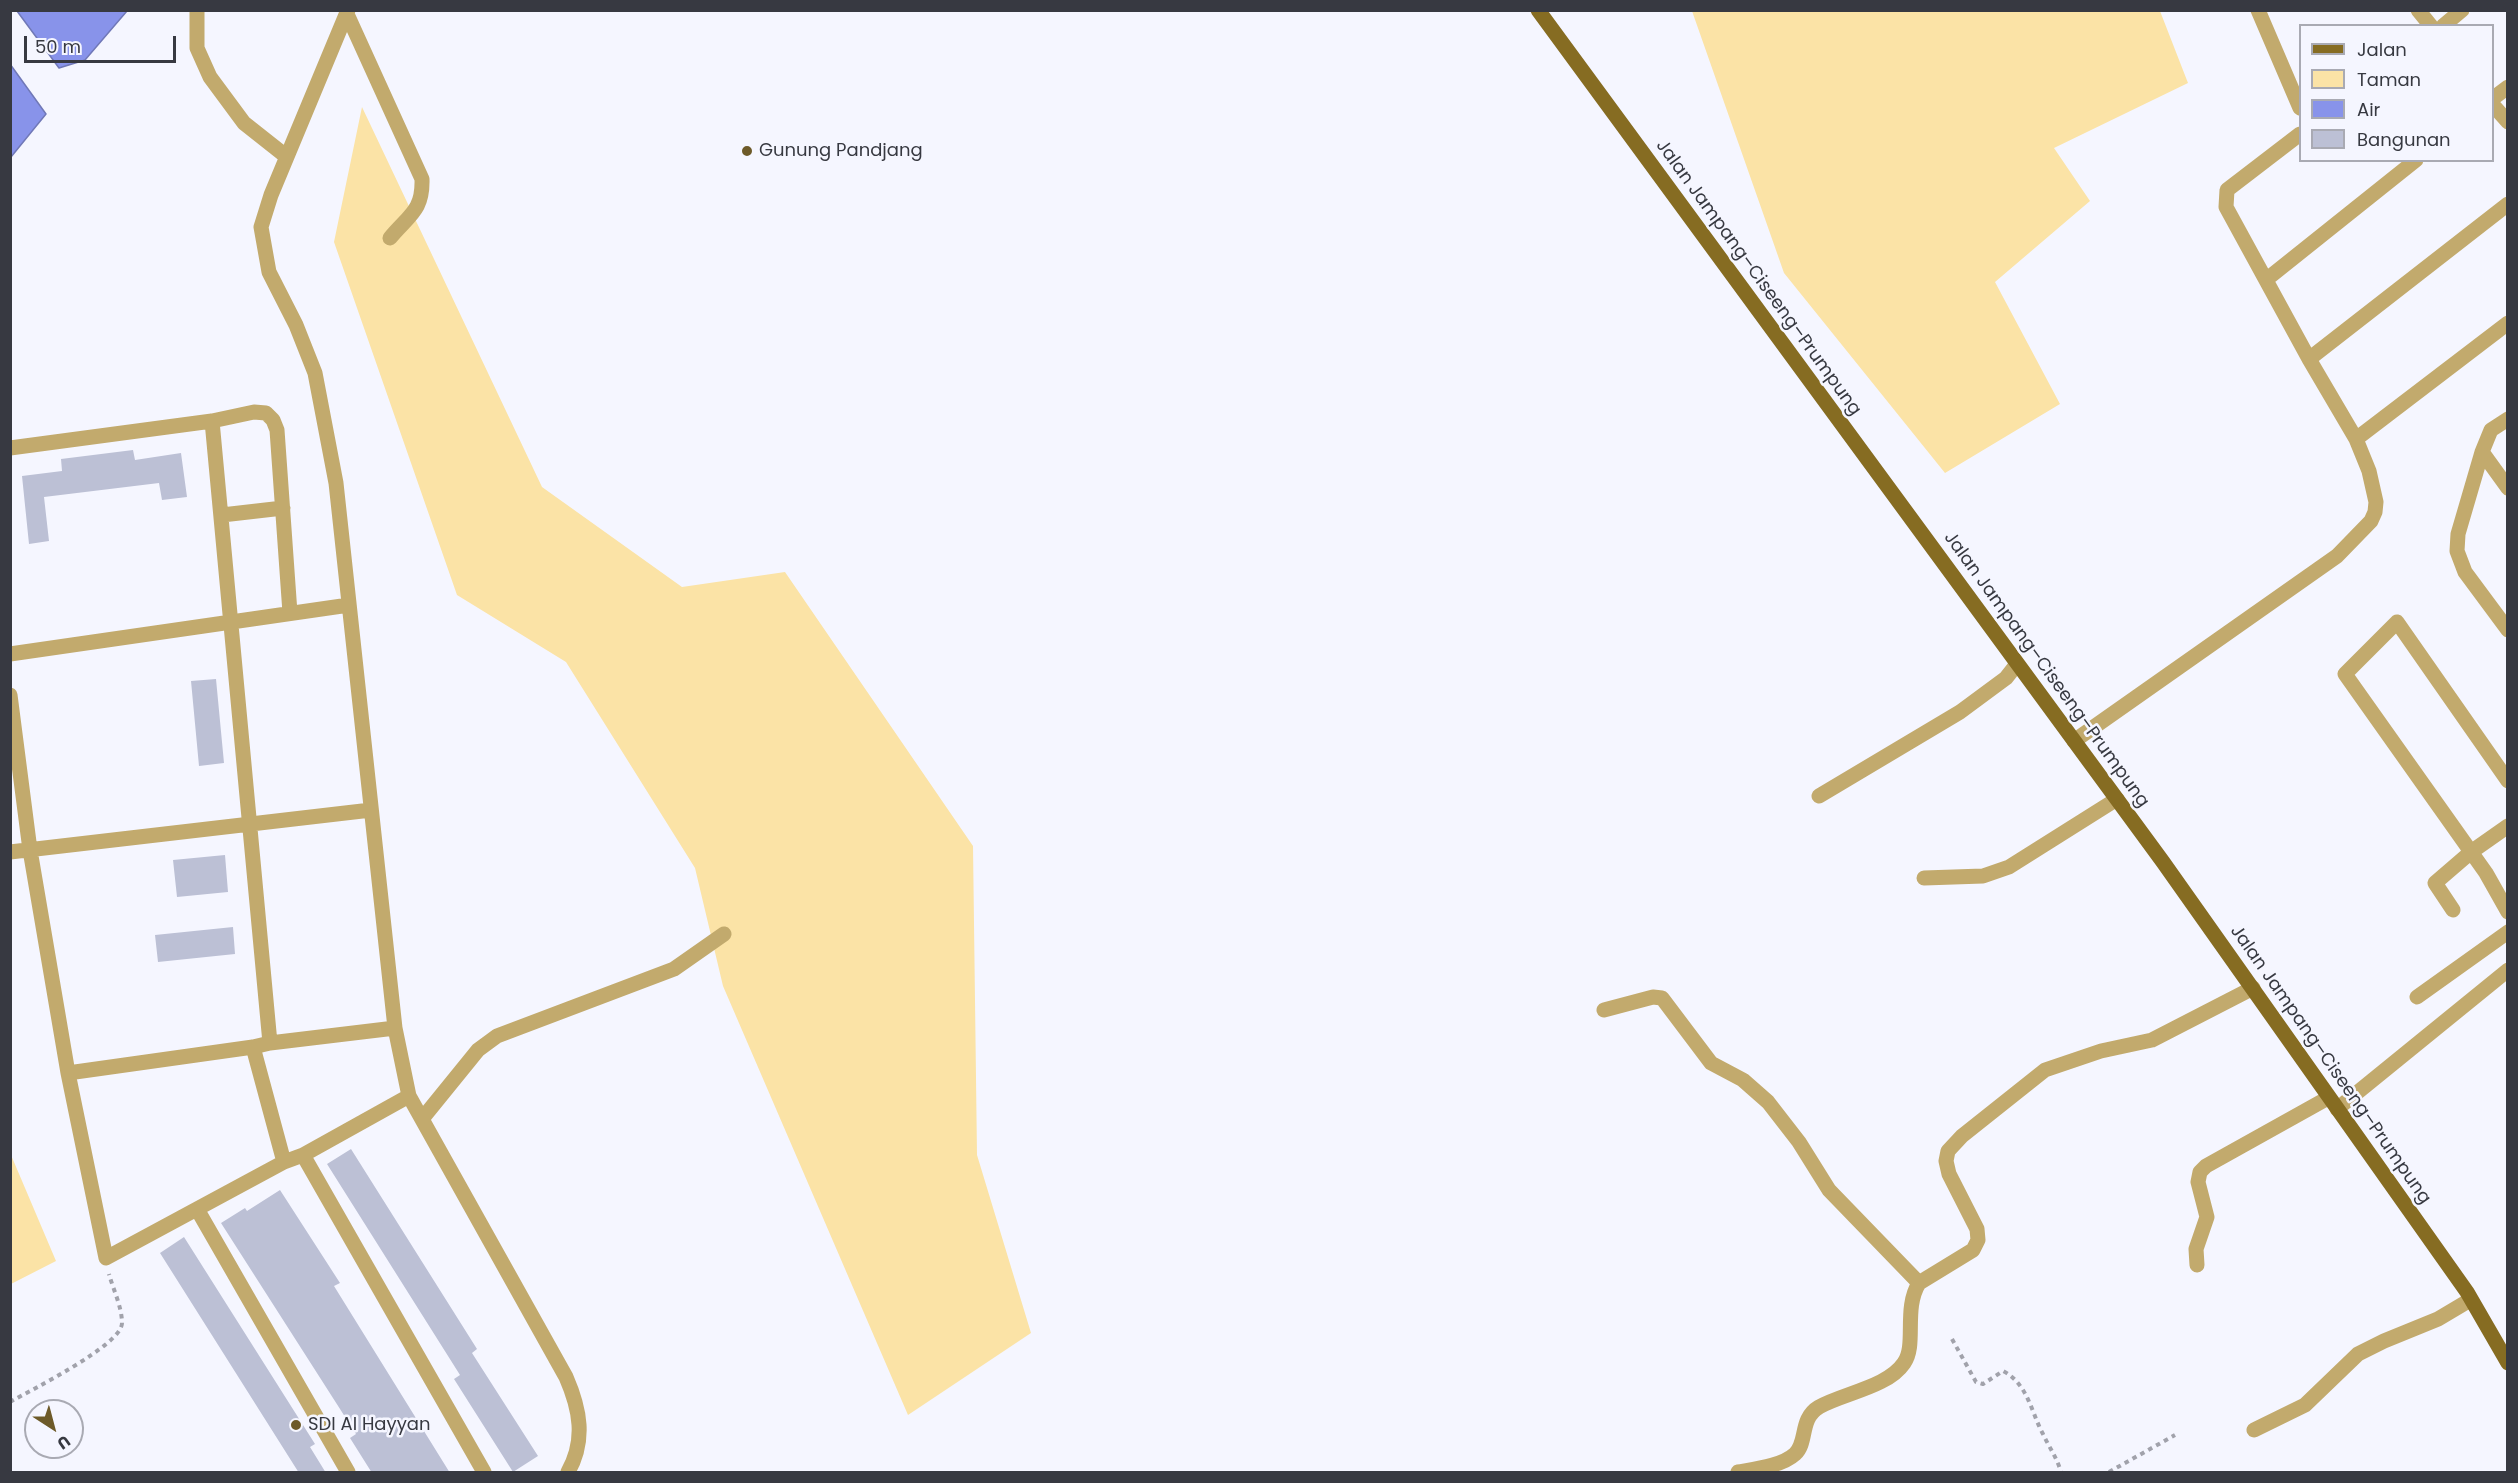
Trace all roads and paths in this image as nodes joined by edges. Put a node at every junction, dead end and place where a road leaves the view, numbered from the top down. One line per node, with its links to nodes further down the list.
1 (197, 10): 15 (street)
2 (1538, 10): 35 (main road, Jalan Jampang–Ciseeng–Prumpung)
3 (2258, 10): 11 (street)
4 (2418, 10): 7 (street)
5 (2462, 10): 8 (street)
6 (347, 12): 15 (street); 18 (street)
7 (2429, 24)
8 (2445, 24)
9 (2508, 87): 10 (street)
10 (2494, 98)
11 (2299, 103)
12 (2494, 105): 13 (street)
13 (2508, 122)
14 (2299, 136): 19 (street)
15 (286, 156): 30 (street)
16 (2413, 162): 19 (street)
17 (2508, 204): 21 (street)
18 (390, 238)
19 (2267, 279): 21 (street)
20 (2508, 323): 24 (street)
21 (2309, 359): 24 (street)
22 (2508, 419): 26 (street)
23 (212, 421): 25 (street); 28 (street); 29 (street)
24 (2356, 439): 37 (street)
25 (10, 448)
26 (2481, 452): 27 (street); 33 (street)
27 (2508, 488)
28 (283, 508): 29 (street); 31 (street)
29 (222, 515): 32 (street)
30 (349, 605): 31 (street); 41 (street)
31 (290, 613): 32 (street)
32 (231, 622): 34 (street); 42 (street)
33 (2508, 630)
34 (10, 654)
35 (2017, 664): 37 (main road, Jalan Jampang–Ciseeng–Prumpung); 39 (street)
36 (10, 695): 44 (street)
37 (2074, 741): 40 (main road, Jalan Jampang–Ciseeng–Prumpung)
38 (2508, 781): 46 (street)
39 (1819, 796)
40 (2117, 799): 47 (street); 53 (main road, Jalan Jampang–Ciseeng–Prumpung)
41 (371, 810): 42 (street); 56 (street)
42 (250, 824): 44 (street); 57 (street)
43 (2508, 826): 46 (street)
44 (30, 850): 45 (street); 59 (street)
45 (10, 852)
46 (2471, 852): 48 (street); 49 (street)
47 (1924, 878)
48 (2453, 910)
49 (2508, 912)
50 (2508, 932): 54 (street)
51 (724, 934): 62 (street)
52 (2508, 970): 61 (street)
53 (2253, 988): 61 (main road, Jalan Jampang–Ciseeng–Prumpung); 68 (street)
54 (2417, 997)
55 (1604, 1010): 68 (street)
56 (395, 1028): 57 (street); 60 (street)
57 (270, 1042): 58 (street)
58 (253, 1047): 59 (street); 64 (street)
59 (68, 1073): 66 (street)
60 (409, 1096): 62 (street); 63 (street)
61 (2332, 1104): 67 (street); 69 (main road, Jalan Jampang–Ciseeng–Prumpung)
62 (422, 1119): 77 (street)
63 (303, 1155): 64 (street); 76 (street)
64 (284, 1162): 65 (street)
65 (197, 1209): 66 (street); 75 (street)
66 (106, 1258): 72 (path)
67 (2197, 1265)
68 (1918, 1283): 78 (street)
69 (2470, 1300): 71 (main road, Jalan Jampang–Ciseeng–Prumpung); 73 (street)
70 (1952, 1339): 79 (path)
71 (2508, 1363)
72 (10, 1402)
73 (2254, 1430)
74 (2175, 1435): 80 (path)
75 (348, 1473)
76 (484, 1473)
77 (568, 1473)
78 (1738, 1473)
79 (2061, 1473)
80 (2109, 1473)

